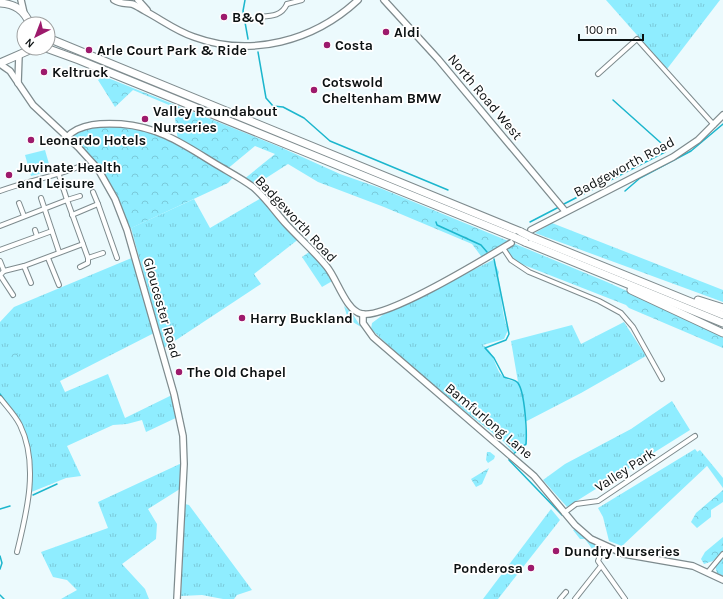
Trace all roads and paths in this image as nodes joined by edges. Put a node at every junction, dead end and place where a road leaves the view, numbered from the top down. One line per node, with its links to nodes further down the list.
1 (5, 0): 10 (street)
2 (21, 0): 12 (street)
3 (114, 0): 11 (street)
4 (133, 0): 11 (street)
5 (138, 0): 13 (street)
6 (302, 0): 9 (street)
7 (358, 0): 13 (street)
8 (384, 0): 36 (street, North Road West)
9 (286, 2): 15 (street)
10 (0, 3): 12 (highway)
11 (124, 3): 13 (street)
12 (24, 13): 14 (highway)
13 (153, 15)
14 (26, 16)
15 (257, 18)
16 (56, 41): 43 (highway, bridge)
17 (56, 52): 45 (highway)
18 (17, 56): 20 (highway)
19 (19, 56): 22 (street)
20 (0, 63): 22 (street, Gloucester Road)
21 (598, 74): 24 (street)
22 (19, 85): 25 (street, Gloucester Road)
23 (723, 115): 24 (street, Badgeworth Road)
24 (714, 125): 36 (street, Badgeworth Road)
25 (67, 137): 64 (street, Badgeworth Road); 79 (street, Gloucester Road)
26 (81, 166): 27 (street)
27 (59, 175): 28 (street); 32 (street)
28 (0, 191)
29 (93, 192): 34 (street)
30 (80, 196): 32 (street)
31 (41, 198): 35 (street)
32 (67, 200): 35 (street); 37 (street)
33 (19, 203): 38 (street)
34 (98, 204): 37 (street); 53 (street)
35 (44, 209): 38 (street); 42 (street)
36 (565, 211): 43 (street, Badgeworth Road)
37 (72, 215): 46 (street)
38 (24, 216): 40 (street)
39 (0, 220): 40 (street)
40 (1, 226)
41 (35, 230): 44 (street)
42 (52, 231): 44 (street); 49 (street)
43 (531, 233): 59 (highway)
44 (37, 236): 48 (street)
45 (513, 240): 47 (street); 54 (highway, bridge)
46 (83, 244): 49 (street); 52 (street)
47 (503, 248): 64 (street); 68 (street)
48 (0, 250)
49 (60, 252): 51 (street)
50 (103, 253): 52 (street)
51 (48, 258): 56 (street); 61 (street)
52 (88, 258): 57 (street)
53 (116, 258)
54 (567, 258): 66 (highway); 67 (highway)
55 (0, 261): 58 (street)
56 (24, 266): 58 (street); 60 (street)
57 (80, 267)
58 (4, 271): 62 (street)
59 (639, 280): 63 (highway); 65 (highway)
60 (31, 283)
61 (59, 285)
62 (13, 295)
63 (723, 308)
64 (363, 314): 71 (street, Bamfurlong Lane)
65 (723, 315)
66 (723, 323)
67 (723, 333)
68 (662, 379)
69 (0, 398): 73 (street)
70 (695, 436): 71 (street, Valley Park)
71 (564, 513): 72 (street, Bamfurlong Lane)
72 (604, 546): 75 (street); 76 (street, Bamfurlong Lane)
73 (17, 552)
74 (723, 554): 76 (street)
75 (601, 566): 81 (street); 82 (street)
76 (708, 572): 77 (street, Bamfurlong Lane)
77 (723, 580)
78 (566, 592): 80 (street)
79 (177, 599)
80 (560, 599)
81 (575, 599)
82 (625, 599)

